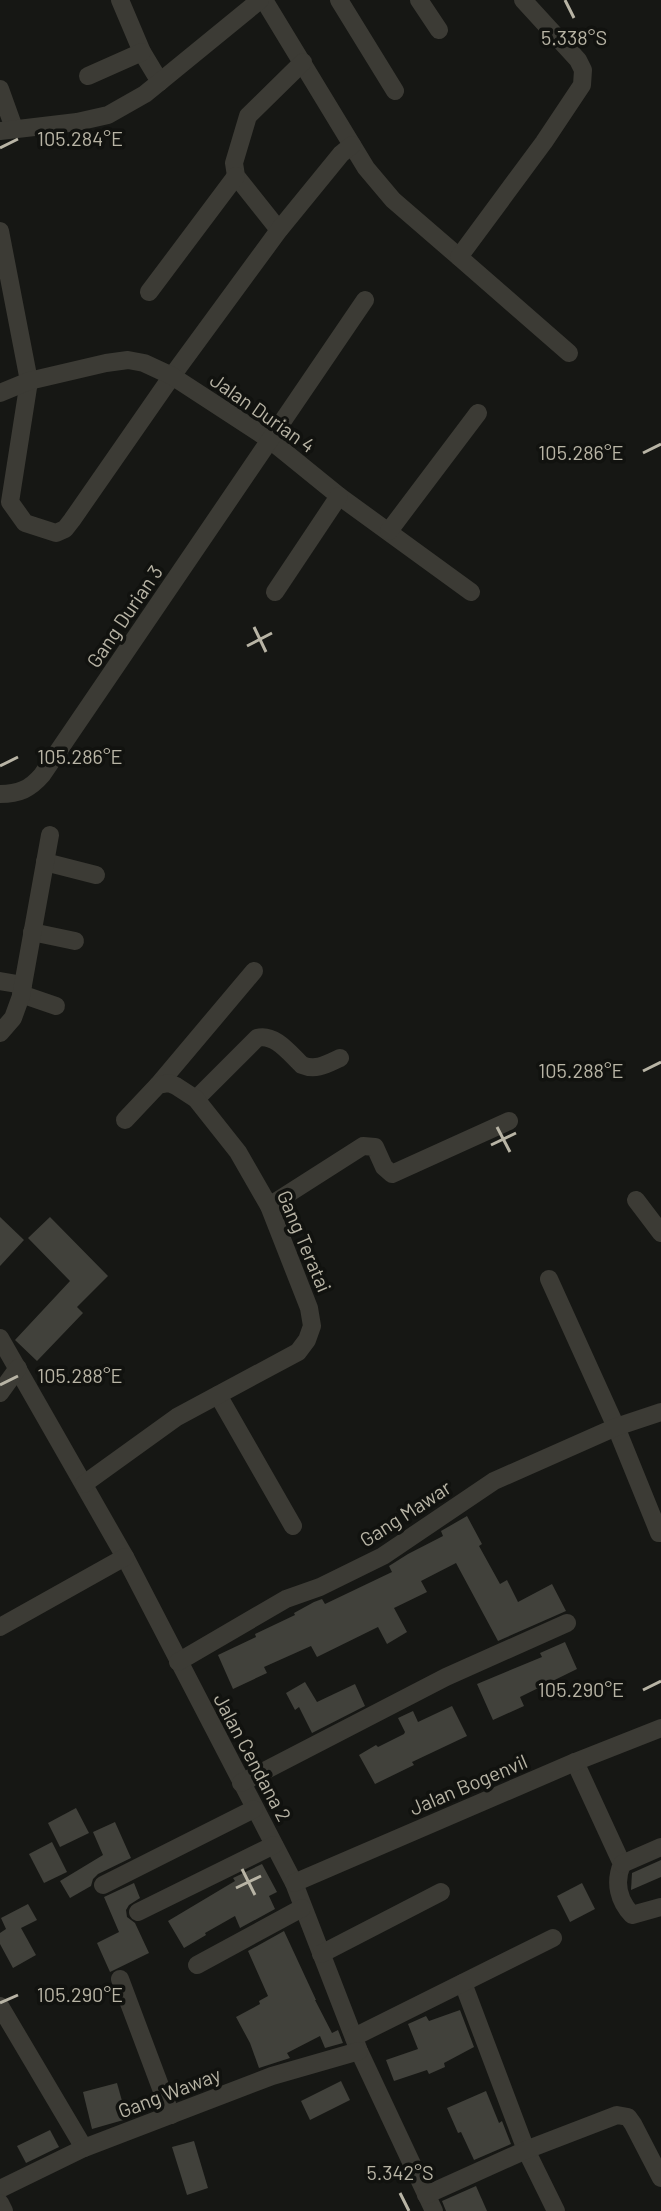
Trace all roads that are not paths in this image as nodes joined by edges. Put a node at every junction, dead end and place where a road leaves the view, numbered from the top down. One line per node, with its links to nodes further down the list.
1 (120, 0): 7 (street)
2 (262, 0): 8 (street); 10 (street)
3 (339, 0): 12 (street)
4 (419, 0): 6 (street)
5 (523, 0): 18 (street)
6 (439, 30)
7 (142, 52): 9 (street); 10 (street)
8 (303, 62): 14 (street); 15 (street)
9 (88, 76)
10 (160, 82): 13 (street)
11 (0, 89): 13 (street)
12 (395, 91)
13 (7, 130)
14 (352, 145): 16 (street); 18 (street)
15 (236, 176): 16 (street); 19 (street)
16 (279, 230): 22 (street)
17 (0, 231): 23 (street)
18 (459, 257): 21 (street)
19 (149, 292)
20 (365, 300): 26 (street, Gang Durian 3)
21 (569, 353)
22 (172, 376): 23 (street, Jalan Durian 4); 23 (street); 26 (street, Jalan Durian 4)
23 (29, 381): 24 (street, Jalan Durian 4)
24 (0, 393)
25 (478, 413): 28 (street)
26 (270, 440): 27 (street, Jalan Durian 4); 31 (street, Gang Durian 3)
27 (339, 496): 28 (street, Jalan Durian 4); 29 (street)
28 (389, 531): 30 (street, Jalan Durian 4)
29 (275, 592)
30 (471, 592)
31 (0, 794)
32 (50, 835): 33 (street)
33 (45, 862): 34 (street); 35 (street)
34 (96, 875)
35 (32, 932): 36 (street); 39 (street)
36 (75, 941)
37 (254, 971): 43 (street)
38 (0, 981): 39 (street)
39 (22, 990): 40 (street); 41 (street)
40 (56, 1006)
41 (0, 1033)
42 (340, 1058): 44 (street)
43 (158, 1085): 44 (street, Gang Teratai); 45 (street)
44 (196, 1099): 48 (street, Gang Teratai)
45 (125, 1120)
46 (509, 1121): 48 (street)
47 (636, 1200): 49 (street)
48 (269, 1206): 54 (street, Gang Teratai)
49 (661, 1233)
50 (549, 1279): 56 (street)
51 (0, 1338): 52 (street, Jalan Cendana 2)
52 (18, 1368): 53 (street); 57 (street, Jalan Cendana 2)
53 (0, 1393)
54 (218, 1395): 57 (street, Gang Teratai); 58 (street)
55 (661, 1412): 56 (street, Gang Mawar)
56 (616, 1427): 59 (street); 63 (street, Gang Mawar)
57 (84, 1484): 60 (street, Jalan Cendana 2)
58 (293, 1526)
59 (660, 1535)
60 (125, 1557): 62 (street); 63 (street, Jalan Cendana 2)
61 (567, 1623): 66 (street)
62 (0, 1627)
63 (178, 1662): 66 (street, Jalan Cendana 2)
64 (661, 1728): 65 (street, Jalan Bogenvil)
65 (575, 1762): 70 (street); 71 (street, Jalan Bogenvil)
66 (241, 1783): 67 (street, Jalan Cendana 2)
67 (254, 1809): 68 (street, Jalan Cendana 2); 72 (street)
68 (274, 1845): 71 (street, Jalan Cendana 2); 76 (street)
69 (661, 1847): 70 (street)
70 (622, 1864): 74 (street)
71 (294, 1883): 75 (street, Jalan Cendana 2)
72 (103, 1885)
73 (441, 1892): 78 (street)
74 (661, 1907)
75 (302, 1908): 78 (street, Jalan Cendana 2); 79 (street)
76 (138, 1912)
77 (553, 1938): 81 (street, Gang Waway)
78 (321, 1954): 83 (street, Jalan Cendana 2)
79 (197, 1965)
80 (120, 1979): 84 (street)
81 (463, 1983): 83 (street, Gang Waway); 86 (street)
82 (0, 2006): 85 (street)
83 (357, 2044): 84 (street, Gang Waway); 90 (street, Jalan Cendana 2)
84 (171, 2115): 85 (street, Gang Waway)
85 (84, 2148): 88 (street, Gang Waway)
86 (526, 2150): 87 (street); 90 (street); 92 (street)
87 (661, 2178)
88 (0, 2189)
89 (0, 2203): 91 (street)
90 (429, 2206)
91 (4, 2211)
92 (556, 2211)

